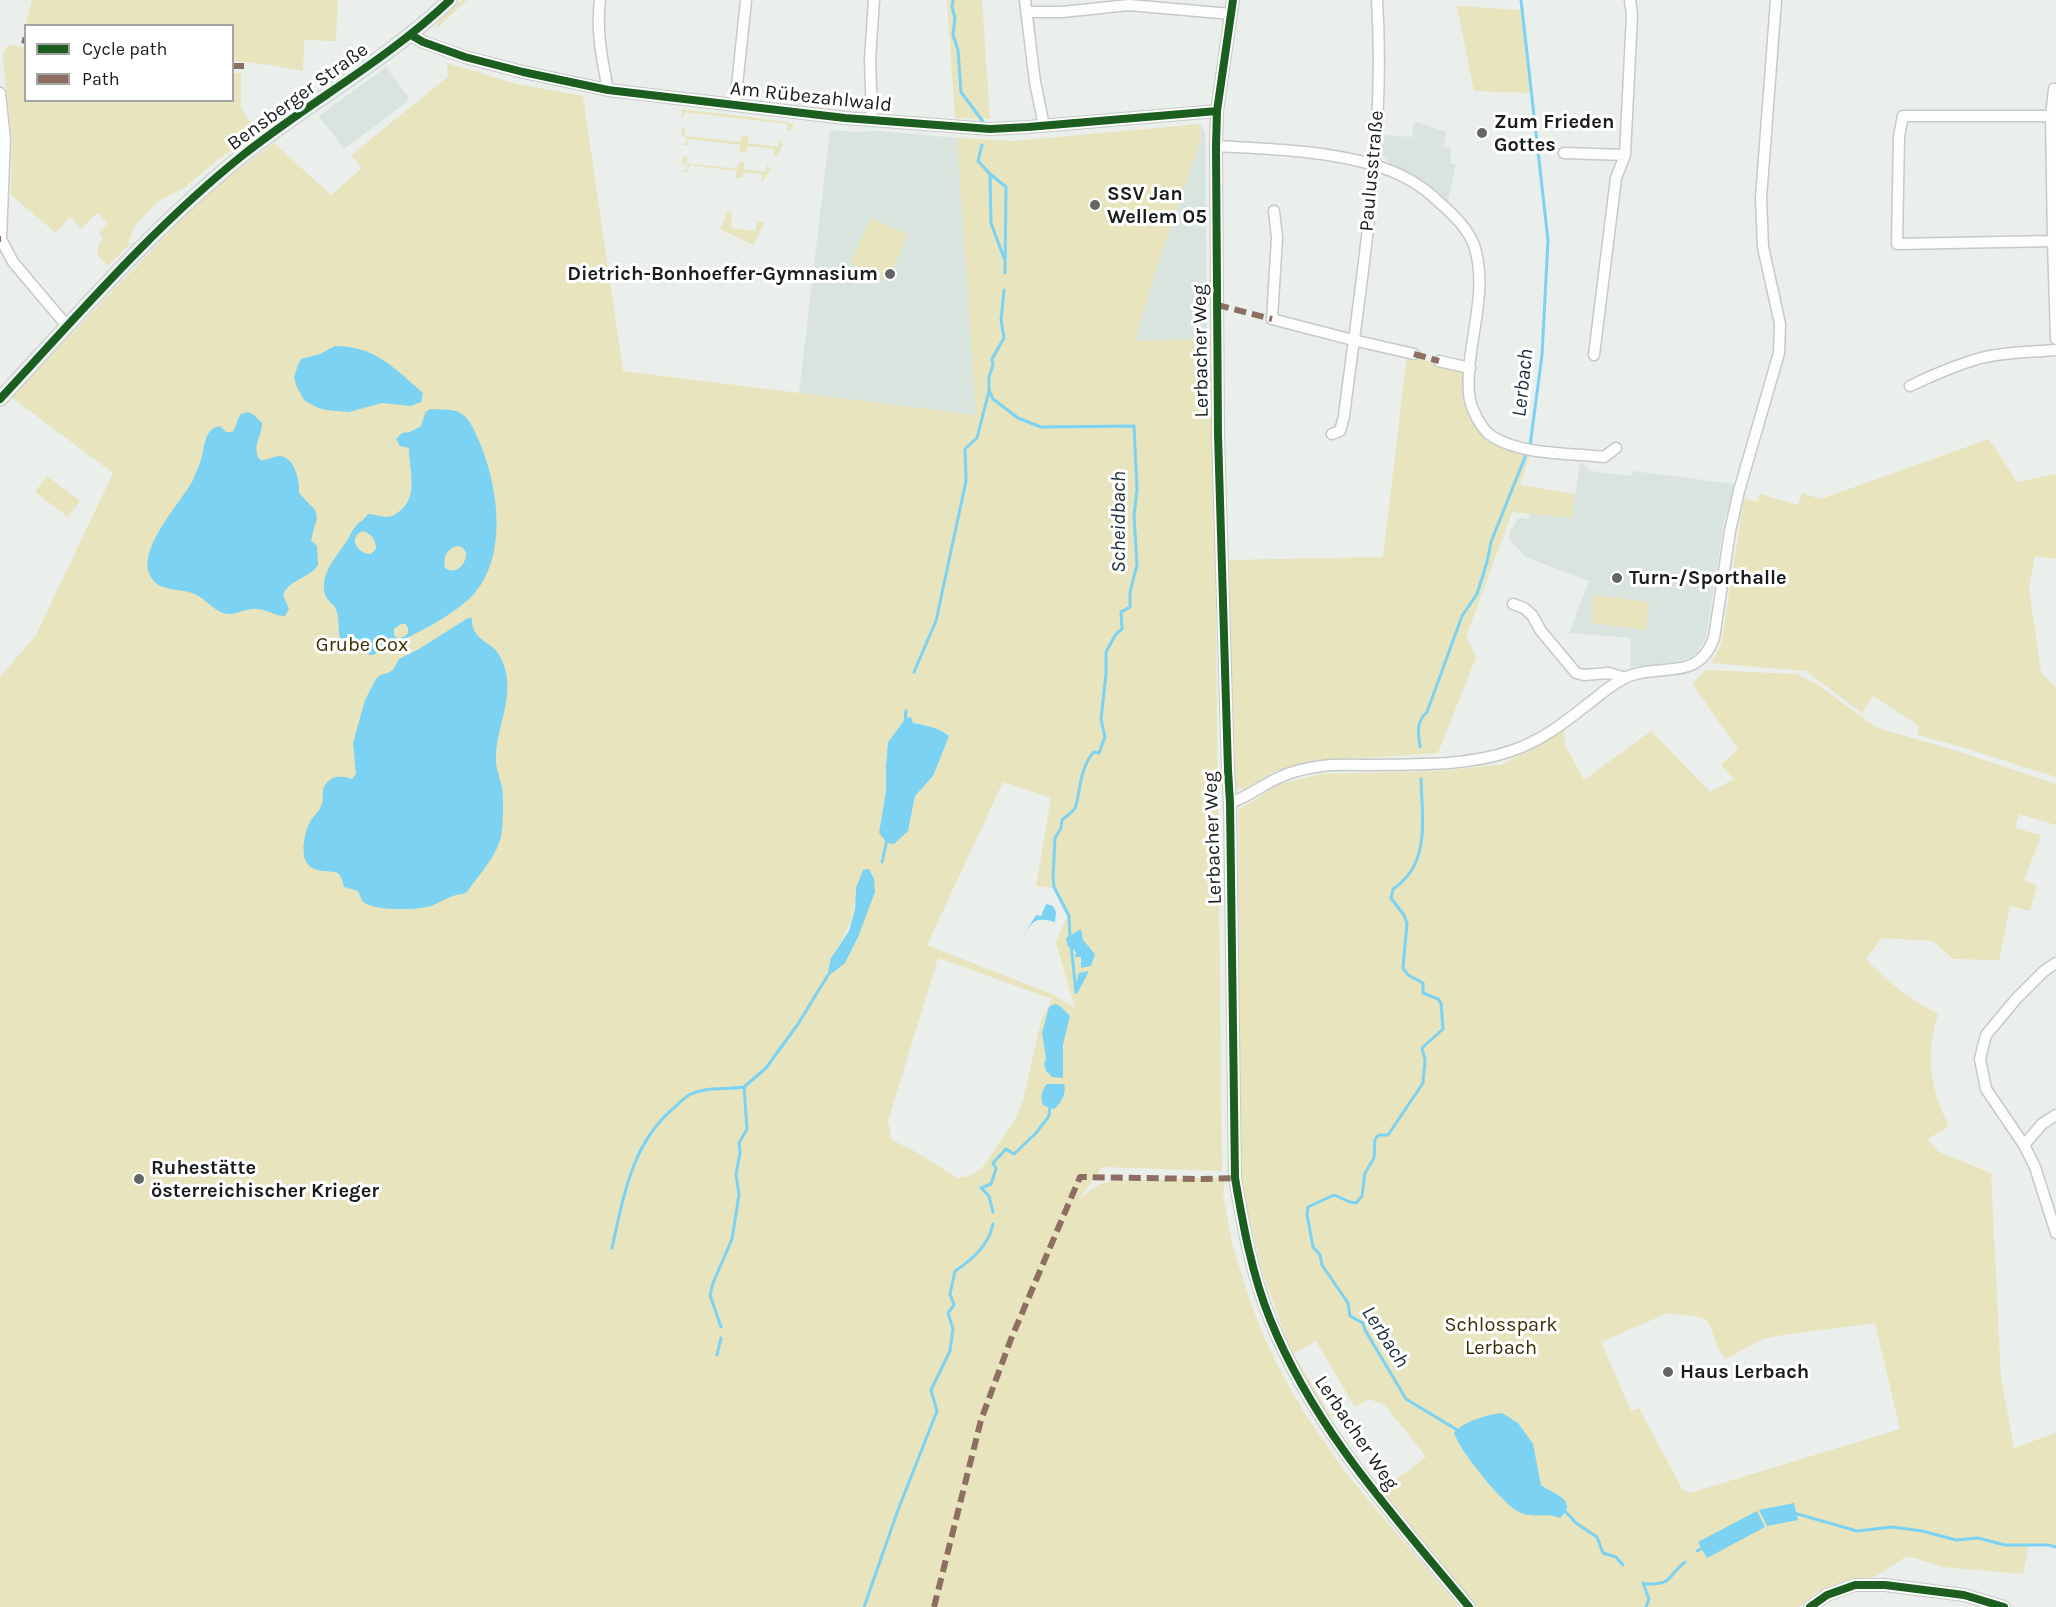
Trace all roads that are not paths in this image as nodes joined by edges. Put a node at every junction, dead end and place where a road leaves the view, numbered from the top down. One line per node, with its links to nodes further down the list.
1 (450, 0): 11 (main road, Bensberger Straße)
2 (600, 0): 13 (street)
3 (746, 0): 15 (street)
4 (874, 0): 18 (street)
5 (1233, 0): 10 (street, Lerbacher Weg)
6 (1377, 0): 23 (street, Paulusstraße)
7 (1630, 0): 22 (street)
8 (1776, 0): 40 (street)
9 (1026, 6): 10 (street); 19 (street)
10 (1231, 14): 16 (street, Lerbacher Weg)
11 (411, 35): 13 (street, Am Rübezahlwald); 27 (main road, Bensberger Straße)
12 (2056, 89): 17 (street)
13 (608, 90): 15 (street, Am Rübezahlwald)
14 (0, 93): 25 (street)
15 (735, 105): 18 (street, Am Rübezahlwald)
16 (1217, 111): 19 (street, Am Rübezahlwald); 20 (street, Lerbacher Weg)
17 (2051, 116): 26 (street); 26 (street)
18 (872, 120): 19 (street, Am Rübezahlwald)
19 (1043, 122)
20 (1216, 146): 23 (street); 41 (street, Lerbacher Weg)
21 (1564, 153): 22 (street)
22 (1625, 155): 32 (street)
23 (1373, 165): 29 (street, Paulusstraße); 34 (street)
24 (1274, 211): 29 (street)
25 (1, 238): 27 (street)
26 (2053, 241): 28 (street)
27 (67, 326): 36 (main road, Bensberger Straße)
28 (2056, 339)
29 (1353, 340): 31 (street); 37 (street, Paulusstraße)
30 (2056, 351): 35 (street)
31 (1414, 354)
32 (1594, 355)
33 (1439, 361): 34 (street)
34 (1470, 368): 38 (street)
35 (1910, 386)
36 (0, 399)
37 (1332, 434)
38 (1616, 448)
39 (1513, 604): 40 (street)
40 (1625, 678): 41 (street)
41 (1230, 803): 46 (street, Lerbacher Weg)
42 (2056, 963): 44 (street)
43 (2056, 1115): 44 (street)
44 (2024, 1145): 45 (street)
45 (2056, 1233)
46 (1469, 1607)
47 (1810, 1607): 48 (street)
48 (2004, 1607)

